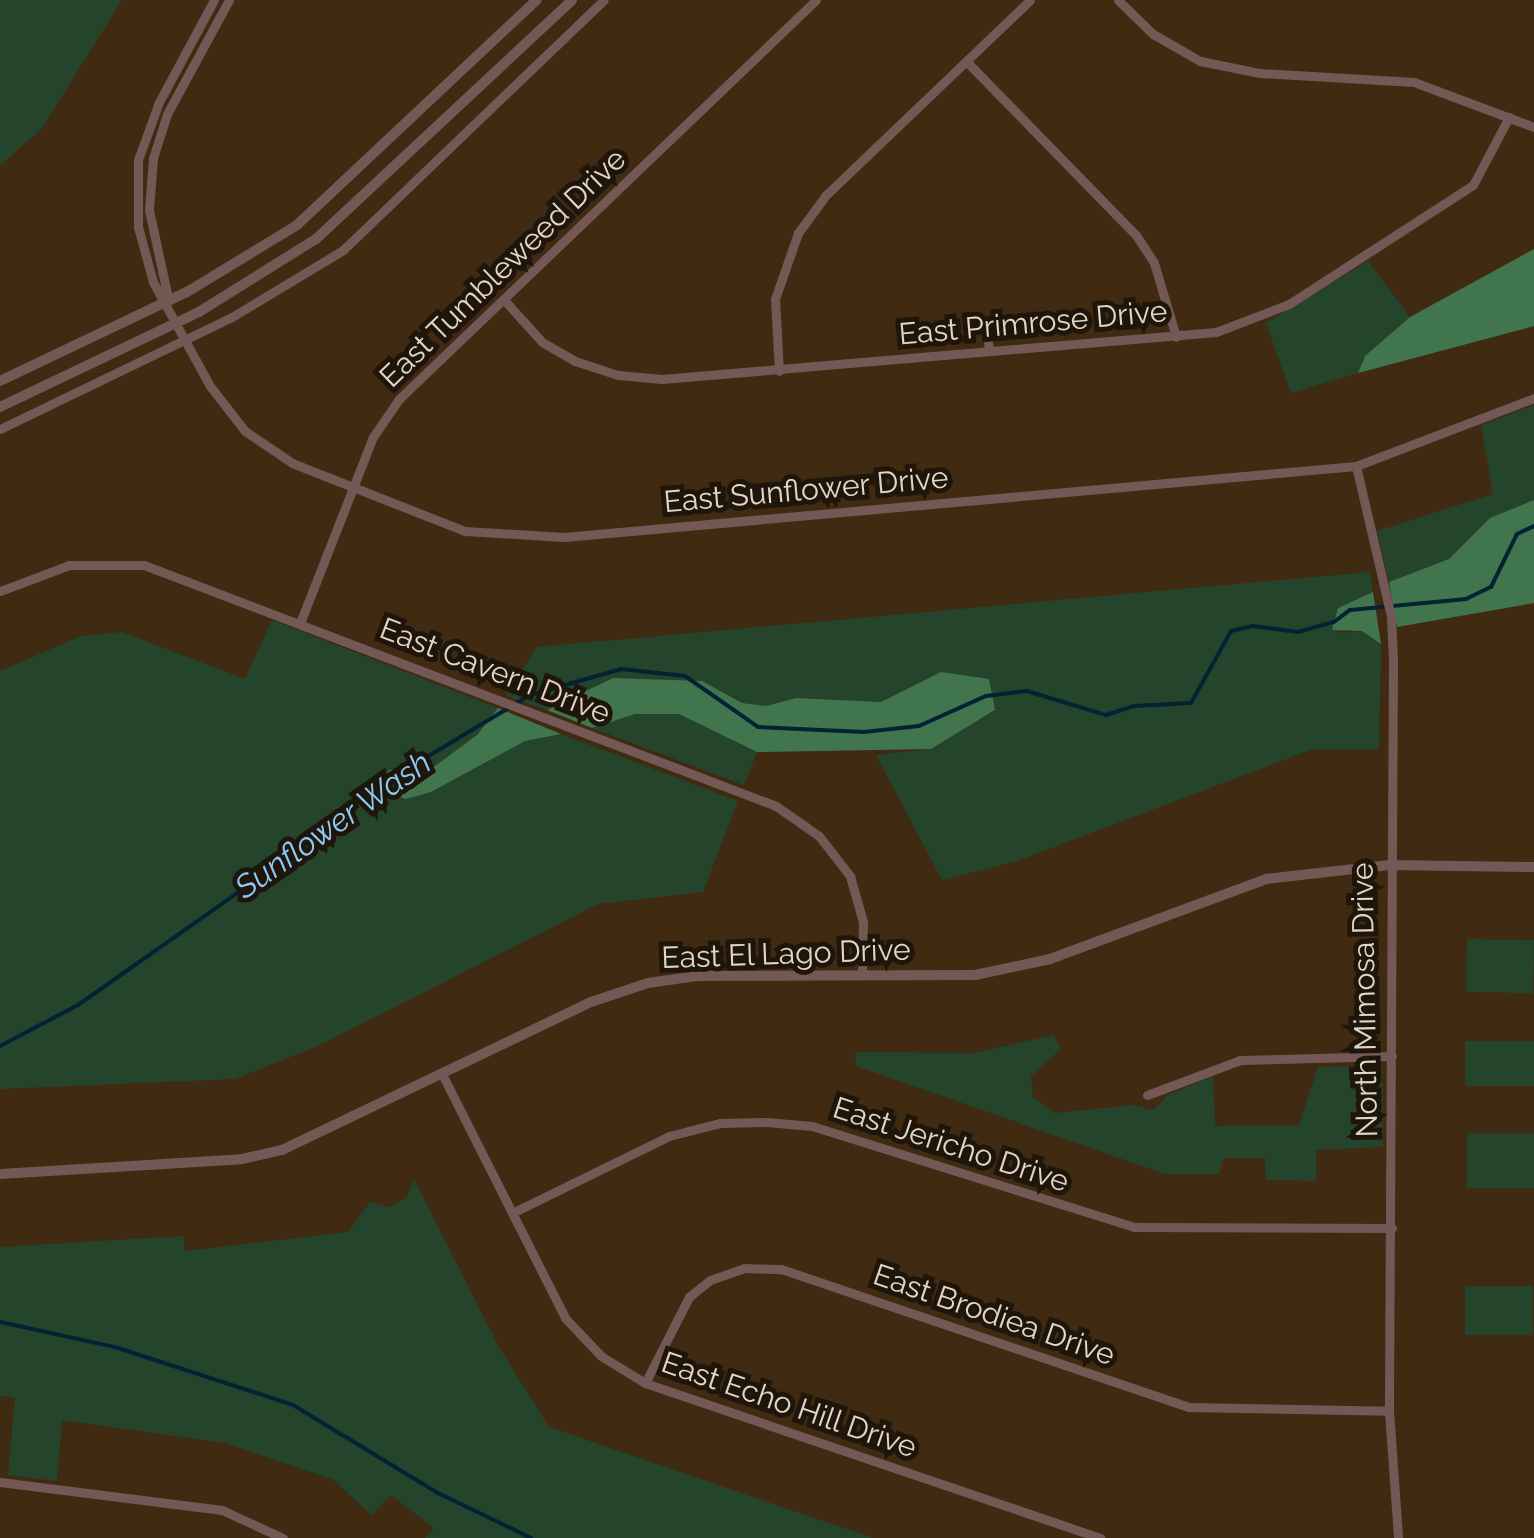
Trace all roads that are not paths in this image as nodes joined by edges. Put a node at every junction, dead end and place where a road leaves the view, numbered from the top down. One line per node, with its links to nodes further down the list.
1 (215, 0): 8 (street); 11 (street)
2 (537, 0): 14 (street)
3 (572, 0): 16 (street)
4 (604, 0): 19 (street)
5 (816, 0): 15 (street, East Tumbleweed Drive)
6 (1030, 0): 9 (street)
7 (1121, 1): 10 (street)
8 (228, 3): 13 (street)
9 (966, 61): 18 (street); 21 (street)
10 (1509, 117): 12 (street); 18 (street, East Primrose Drive)
11 (150, 122): 13 (street); 14 (street)
12 (1534, 126)
13 (163, 127): 14 (street)
14 (168, 300): 16 (street, East Sunflower Drive); 22 (street)
15 (505, 302): 21 (street, East Primrose Drive); 27 (street, East Tumbleweed Drive)
16 (178, 321): 19 (street, East Sunflower Drive); 24 (street)
17 (987, 332): 20 (street)
18 (1176, 337): 20 (street, East Primrose Drive)
19 (188, 340): 25 (street); 27 (street, East Sunflower Drive)
20 (989, 350): 21 (street, East Primrose Drive)
21 (779, 371)
22 (0, 381)
23 (1534, 398): 26 (street, East Sunflower Drive)
24 (0, 407)
25 (0, 429)
26 (1356, 466): 27 (street, East Sunflower Drive); 30 (street, North Mimosa Drive)
27 (352, 486): 29 (street, East Tumbleweed Drive)
28 (0, 591): 29 (street, East Cavern Drive)
29 (300, 623): 32 (street, East Cavern Drive)
30 (1389, 866): 31 (street, East El Lago Drive); 32 (street, East El Lago Drive); 33 (street, North Mimosa Drive)
31 (1534, 867)
32 (862, 975): 34 (street, East El Lago Drive)
33 (1392, 1056): 35 (street); 38 (street, North Mimosa Drive)
34 (442, 1076): 36 (street, East El Lago Drive); 37 (street, East Echo Hill Drive)
35 (1147, 1095)
36 (0, 1174)
37 (512, 1213): 38 (street, East Jericho Drive); 39 (street, East Echo Hill Drive)
38 (1392, 1228): 40 (street, North Mimosa Drive)
39 (645, 1383): 40 (street, East Brodiea Drive); 43 (street, East Echo Hill Drive)
40 (1389, 1410): 44 (street, North Mimosa Drive)
41 (0, 1482): 42 (street)
42 (283, 1538)
43 (1100, 1538)
44 (1398, 1538)

